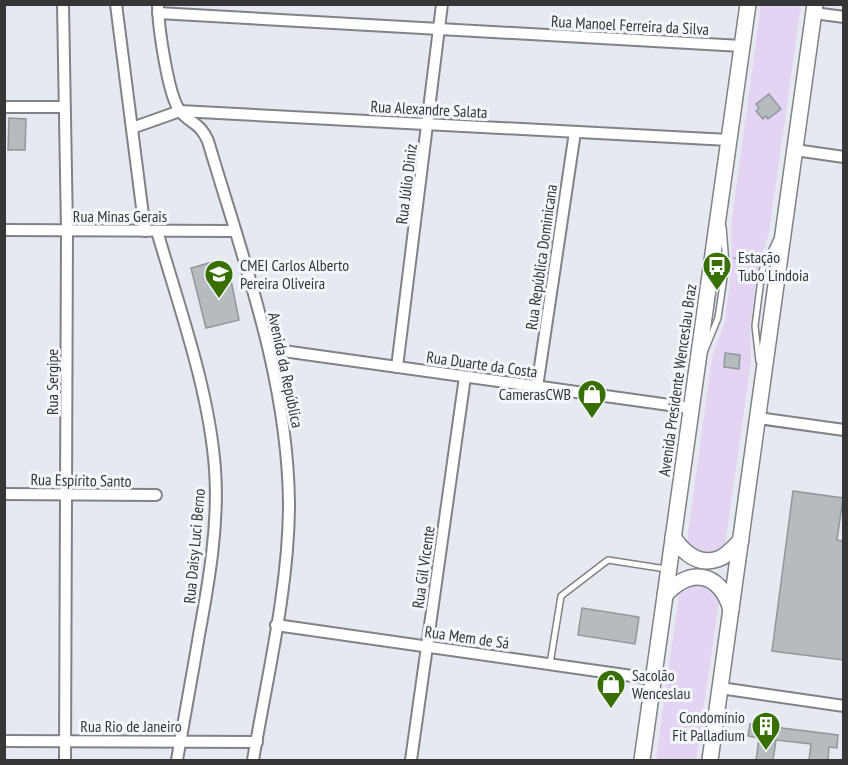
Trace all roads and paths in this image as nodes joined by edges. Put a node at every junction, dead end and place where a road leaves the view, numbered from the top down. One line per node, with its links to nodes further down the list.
1 (63, 4): 11 (street, Rua Sergipe)
2 (116, 4): 14 (street)
3 (442, 4): 8 (street, Rua Júlio Diniz)
4 (748, 4): 9 (main road, Avenida Presidente Wenceslau Braz)
5 (158, 9): 8 (street, Rua Manoel Ferreira da Silva); 12 (street)
6 (815, 9): 7 (street); 17 (main road)
7 (843, 17)
8 (439, 29): 9 (street, Rua Manoel Ferreira da Silva); 13 (street, Rua Júlio Diniz)
9 (742, 46): 16 (main road, Avenida Presidente Wenceslau Braz)
10 (4, 107): 11 (street)
11 (64, 107): 22 (street, Rua Sergipe)
12 (180, 111): 13 (street, Rua Alexandre Salata); 14 (street, Rua Alexandre Salata); 25 (street, Avenida da República)
13 (428, 124): 15 (street, Rua Alexandre Salata); 29 (street, Rua Júlio Diniz)
14 (132, 128): 23 (street)
15 (575, 132): 16 (street, Rua Alexandre Salata); 33 (street, Rua República Dominicana)
16 (729, 140): 19 (main road, Avenida Presidente Wenceslau Braz)
17 (795, 150): 18 (street); 20 (main road)
18 (843, 157)
19 (721, 196): 26 (lane); 30 (main road, Avenida Presidente Wenceslau Braz)
20 (785, 222): 27 (lane); 32 (main road)
21 (4, 230): 22 (street, Rua Minas Gerais)
22 (68, 230): 23 (street, Rua Minas Gerais); 38 (street, Rua Sergipe)
23 (145, 231): 24 (street, Rua Minas Gerais)
24 (157, 231): 25 (street, Rua Minas Gerais); 53 (street, Rua Daisy Luci Berno)
25 (235, 231): 28 (street, Avenida da República)
26 (725, 257): 27 (path); 30 (lane)
27 (765, 263): 32 (lane)
28 (269, 349): 29 (street, Rua Duarte da Costa); 45 (street, Avenida da República)
29 (397, 367): 31 (street, Rua Duarte da Costa)
30 (696, 373): 34 (main road, Avenida Presidente Wenceslau Braz)
31 (465, 377): 33 (street, Rua Duarte da Costa); 46 (street, Rua Gil Vicente)
32 (763, 383): 35 (main road)
33 (537, 387): 34 (street, Rua Duarte da Costa)
34 (691, 408): 40 (main road, Avenida Presidente Wenceslau Braz)
35 (758, 418): 36 (street); 41 (main road)
36 (843, 430)
37 (4, 494): 38 (street, Rua Espírito Santo)
38 (66, 494): 39 (street, Rua Espírito Santo); 52 (street, Rua Sergipe)
39 (156, 495)
40 (673, 537): 41 (main road); 42 (main road, Avenida Presidente Wenceslau Braz)
41 (741, 540): 44 (main road)
42 (669, 570): 43 (main road, Avenida Presidente Wenceslau Braz); 47 (lane)
43 (665, 595): 44 (main road); 48 (main road, Avenida Presidente Wenceslau Braz)
44 (731, 609): 49 (main road)
45 (276, 625): 46 (street, Rua Mem de Sá); 54 (street, Avenida da República)
46 (427, 647): 47 (street, Rua Mem de Sá); 58 (street, Rua Gil Vicente)
47 (550, 664): 48 (street, Rua Mem de Sá)
48 (653, 679): 59 (main road, Avenida Presidente Wenceslau Braz)
49 (720, 688): 50 (street); 60 (main road)
50 (843, 706)
51 (4, 741): 52 (street, Rua Rio de Janeiro)
52 (65, 741): 53 (street, Rua Rio de Janeiro); 55 (street, Rua Sergipe)
53 (180, 742): 54 (street, Rua Rio de Janeiro); 56 (street, Rua Daisy Luci Berno)
54 (256, 742): 57 (street, Avenida da República)
55 (65, 760)
56 (177, 760)
57 (254, 760)
58 (411, 760)
59 (642, 760)
60 (710, 760)

